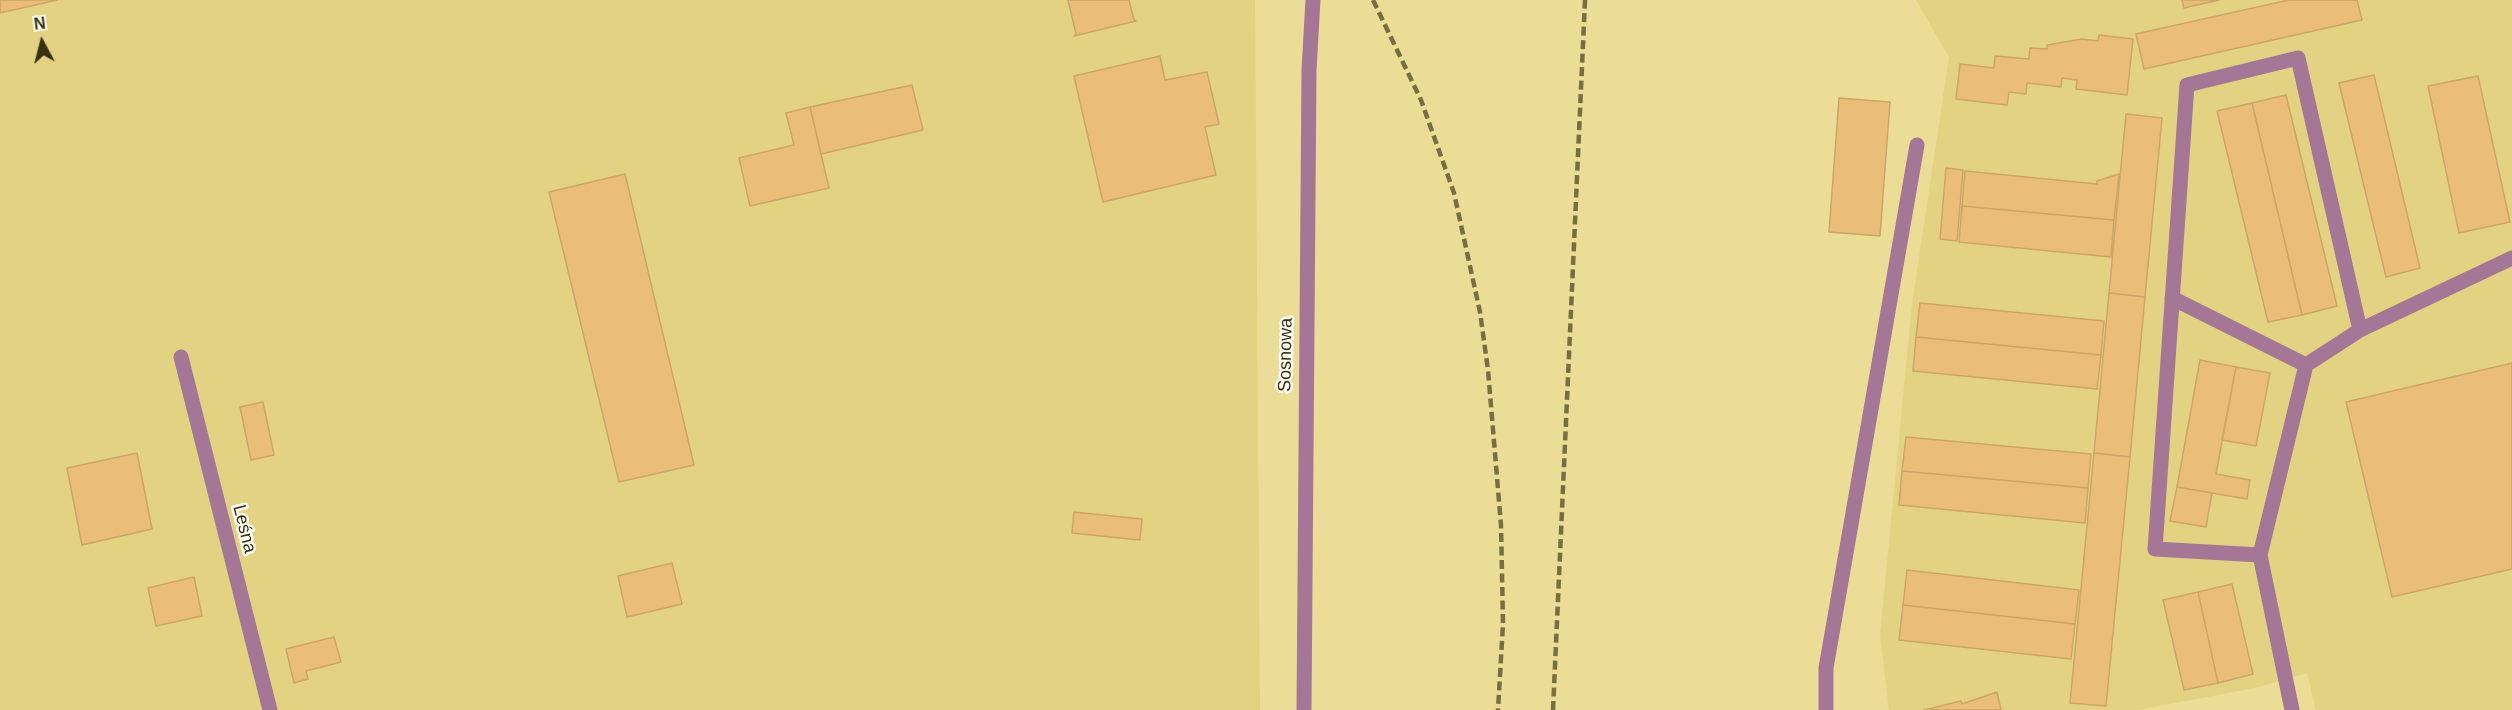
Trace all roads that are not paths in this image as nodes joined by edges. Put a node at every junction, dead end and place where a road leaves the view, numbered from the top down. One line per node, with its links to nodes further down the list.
1 (1313, 0): 10 (street, Sosnowa)
2 (1917, 145): 11 (street)
3 (2512, 258): 5 (street)
4 (2172, 298): 5 (street); 7 (street); 8 (street)
5 (2360, 330): 7 (street)
6 (180, 357): 9 (street, Leśna)
7 (2306, 365): 8 (street)
8 (2260, 555): 12 (street)
9 (270, 710)
10 (1304, 710)
11 (1826, 710)
12 (2292, 710)

